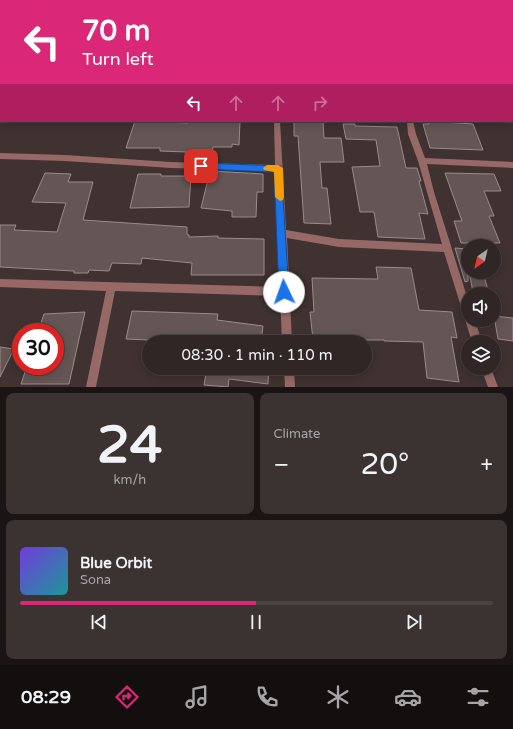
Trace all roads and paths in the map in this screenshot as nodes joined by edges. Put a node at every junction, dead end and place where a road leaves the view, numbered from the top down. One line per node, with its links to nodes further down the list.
1 (277, 122): 6 (street)
2 (410, 122): 4 (street)
3 (0, 156): 6 (street)
4 (422, 161): 5 (street); 8 (street)
5 (513, 165)
6 (278, 168): 7 (street)
7 (281, 233): 8 (street); 11 (street)
8 (447, 248): 12 (street)
9 (0, 283): 10 (street)
10 (111, 287): 11 (street); 16 (street)
11 (284, 292): 13 (street)
12 (461, 293)
13 (287, 335)
14 (289, 375): 17 (street)
15 (489, 375): 18 (street)
16 (91, 387)
17 (290, 387)
18 (493, 387)

